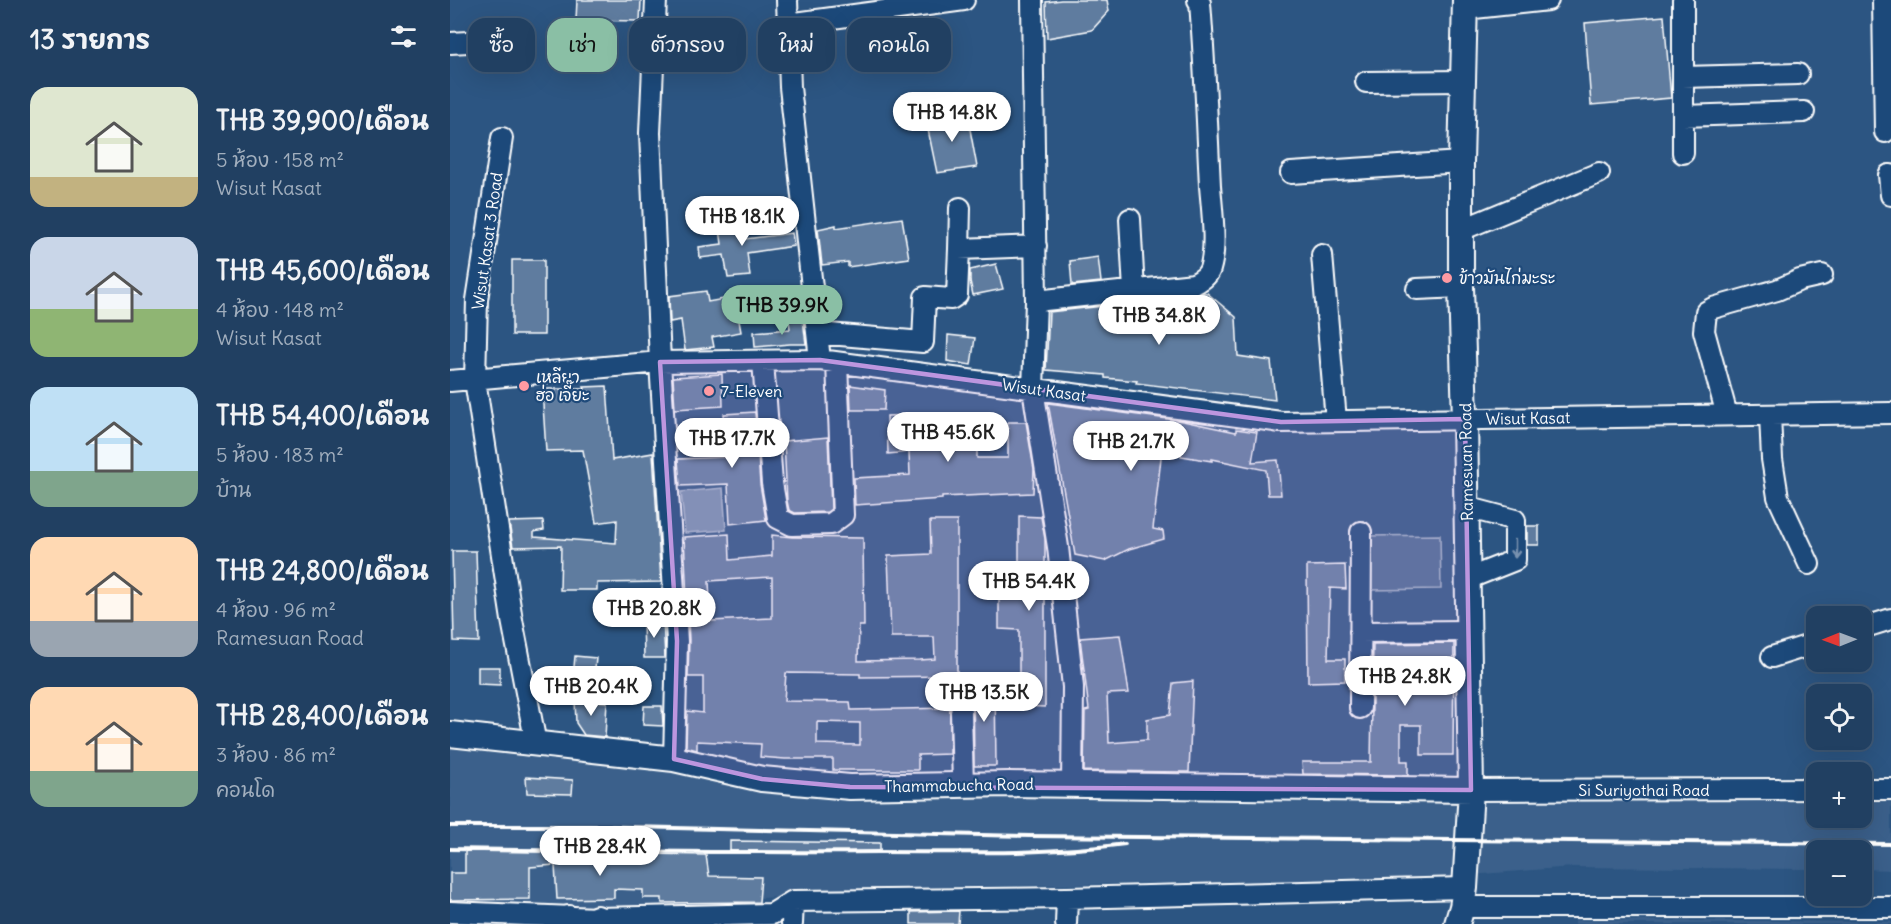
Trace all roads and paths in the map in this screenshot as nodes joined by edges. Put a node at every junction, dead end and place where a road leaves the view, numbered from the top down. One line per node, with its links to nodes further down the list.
1 (656, 0): 40 (street)
2 (787, 0): 10 (street)
3 (964, 0): 11 (street)
4 (1032, 0): 30 (street)
5 (1198, 0): 36 (street)
6 (1548, 0): 9 (street)
7 (1683, 0): 14 (street)
8 (1883, 0): 19 (street)
9 (1465, 4): 15 (main road, Ramesuan Road)
10 (788, 18)
11 (832, 18)
12 (790, 72): 38 (street)
13 (1798, 74): 14 (street)
14 (1683, 77): 18 (street)
15 (1463, 81): 16 (street); 22 (main road, Ramesuan Road)
16 (1366, 82)
17 (1804, 112): 18 (street)
18 (1683, 116): 21 (street)
19 (1885, 132)
20 (502, 138): 42 (street, Wisut Kasat 3 Road)
21 (1683, 153)
22 (1461, 162): 23 (street); 29 (main road, Ramesuan Road)
23 (1291, 173)
24 (1599, 173): 29 (street)
25 (1891, 175): 26 (street)
26 (1891, 195)
27 (960, 208): 31 (street)
28 (1130, 219): 36 (street)
29 (1461, 230): 34 (main road, Ramesuan Road)
30 (1036, 246): 31 (street); 37 (street)
31 (959, 249): 38 (street)
32 (1322, 255): 49 (street)
33 (1822, 275): 47 (street)
34 (1461, 286): 35 (street); 48 (main road, Ramesuan Road)
35 (1417, 289)
36 (1134, 291): 37 (street)
37 (1036, 301): 44 (street)
38 (817, 333): 41 (street)
39 (762, 361): 40 (street, Wisut Kasat); 41 (street, Wisut Kasat); 41 (street)
40 (660, 362): 42 (street, Wisut Kasat); 64 (street)
41 (829, 362): 44 (street, Wisut Kasat)
42 (475, 380): 43 (street, Wisut Kasat); 63 (street, Wisut Kasat 3 Road)
43 (450, 381)
44 (1033, 389): 49 (street, Wisut Kasat); 66 (street)
45 (1891, 413): 46 (street, Wisut Kasat)
46 (1770, 415): 47 (street, Wisut Kasat); 52 (street)
47 (1727, 416): 48 (street, Wisut Kasat)
48 (1465, 419): 49 (street, Wisut Kasat); 50 (main road, Ramesuan Road)
49 (1336, 421)
50 (1466, 507): 53 (main road, Ramesuan Road); 53 (street, one-way to 53)
51 (1361, 532): 57 (street)
52 (1809, 564)
53 (1467, 579): 56 (main road, Ramesuan Road)
54 (1891, 619): 55 (street)
55 (1872, 625)
56 (1468, 631): 57 (street); 70 (main road, Ramesuan Road)
57 (1360, 632): 60 (street)
58 (1806, 646): 59 (street)
59 (1772, 657)
60 (1360, 708)
61 (961, 712): 65 (street)
62 (450, 734): 63 (main road, Thammabucha Road)
63 (536, 744): 64 (main road, Thammabucha Road)
64 (674, 759): 65 (main road, Thammabucha Road)
65 (963, 785): 66 (main road, Thammabucha Road)
66 (1072, 785): 70 (main road, Thammabucha Road)
67 (1806, 789): 70 (street, Si Suriyothai Road)
68 (1872, 789): 69 (street)
69 (1891, 789)
70 (1471, 790): 73 (main road, Ramesuan Road)
71 (1067, 898): 72 (street); 73 (street); 81 (street)
72 (793, 901): 77 (street); 80 (street)
73 (1461, 906): 76 (street)
74 (1891, 907): 76 (street)
75 (450, 912): 78 (street)
76 (1543, 916)
77 (771, 919): 79 (street)
78 (569, 921): 79 (street)
79 (597, 921)
80 (792, 924)
81 (1066, 924)

